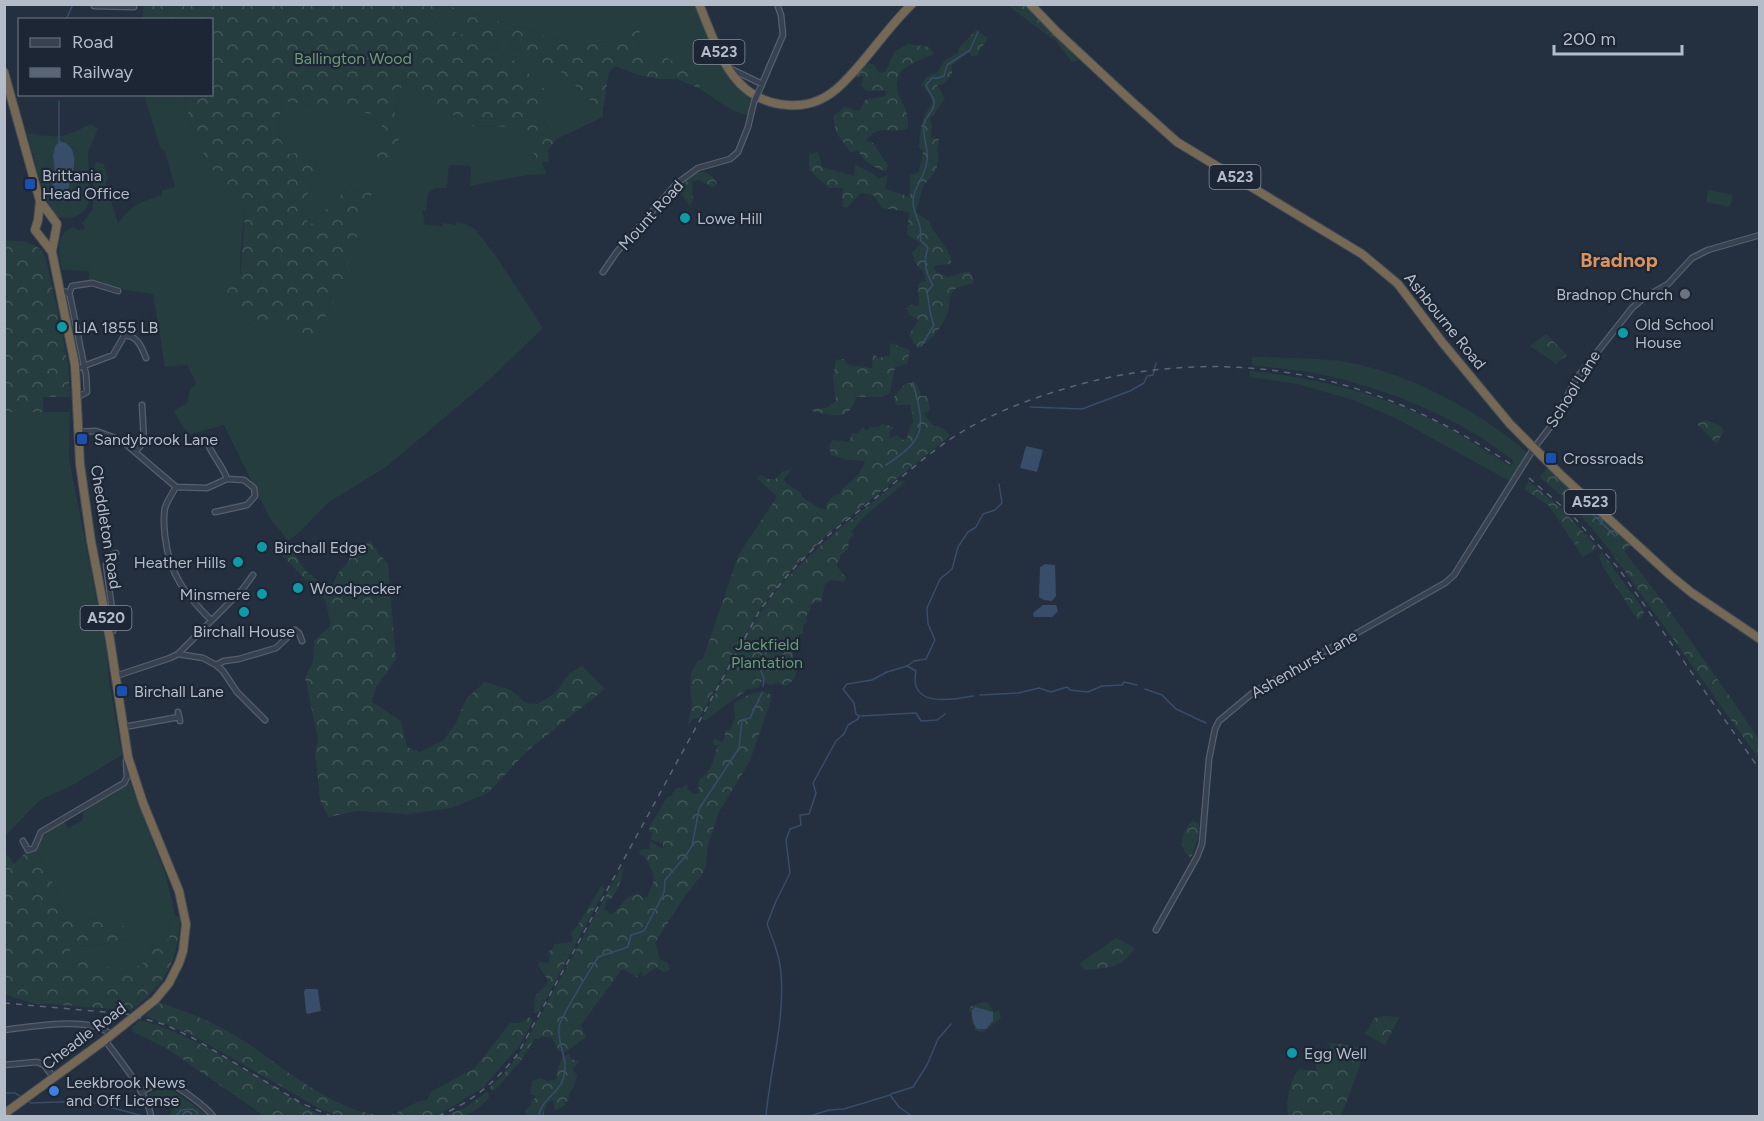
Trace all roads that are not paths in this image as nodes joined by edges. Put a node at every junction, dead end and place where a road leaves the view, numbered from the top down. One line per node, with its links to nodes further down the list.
1 (699, 4): 7 (highway, A523)
2 (777, 4): 9 (street, Mount Road)
3 (912, 4): 7 (highway, A523)
4 (1030, 4): 25 (highway, Ashbourne Road / A523)
5 (97, 6): 6 (street)
6 (135, 7)
7 (731, 69): 9 (street)
8 (4, 72): 10 (highway, Cheddleton Road)
9 (762, 84): 17 (street, Mount Road, bridge)
10 (40, 201): 11 (highway, Cheddleton Road); 12 (highway, Cheddleton Road)
11 (51, 218): 12 (highway); 14 (highway, Cheddleton Road)
12 (38, 220): 15 (highway, Cheddleton Road)
13 (1760, 235): 25 (street, School Lane)
14 (55, 236): 15 (highway); 16 (highway, Cheddleton Road / A520)
15 (44, 239): 16 (highway, Cheddleton Road / A520)
16 (52, 252): 19 (highway, Cheddleton Road / A520)
17 (603, 272)
18 (118, 291): 19 (street)
19 (65, 292): 21 (highway, Cheddleton Road / A520)
20 (146, 358): 21 (street)
21 (80, 368): 23 (highway, Cheddleton Road / A520)
22 (142, 405): 26 (street)
23 (78, 432): 26 (street); 33 (highway, Cheddleton Road / A520)
24 (208, 444): 27 (street)
25 (1534, 448): 34 (highway, Ashbourne Road / A523); 44 (street, Ashenhurst Lane)
26 (136, 452): 28 (street)
27 (227, 479): 28 (street); 29 (street)
28 (176, 487): 32 (street)
29 (215, 512)
30 (116, 553): 33 (street)
31 (253, 575): 32 (street)
32 (211, 620): 36 (street)
33 (108, 631): 38 (highway, Cheddleton Road / A520)
34 (1760, 639)
35 (303, 641): 37 (street)
36 (178, 654): 37 (street); 38 (street)
37 (216, 665): 40 (street)
38 (116, 676): 41 (highway, Cheddleton Road / A520)
39 (179, 717): 41 (street)
40 (265, 720)
41 (123, 727): 42 (highway, Cheddleton Road / A520)
42 (128, 757): 43 (street); 45 (highway, Cheddleton Road / A520)
43 (23, 841)
44 (1156, 930)
45 (174, 975): 47 (highway, Cheadle Road / A520)
46 (4, 1030): 47 (street)
47 (108, 1038): 49 (highway, Cheadle Road / A520); 50 (street)
48 (4, 1065): 49 (street)
49 (54, 1078): 51 (highway, Cheadle Road / A520)
50 (141, 1092): 52 (street); 53 (street)
51 (4, 1114)
52 (151, 1115)
53 (213, 1116)

